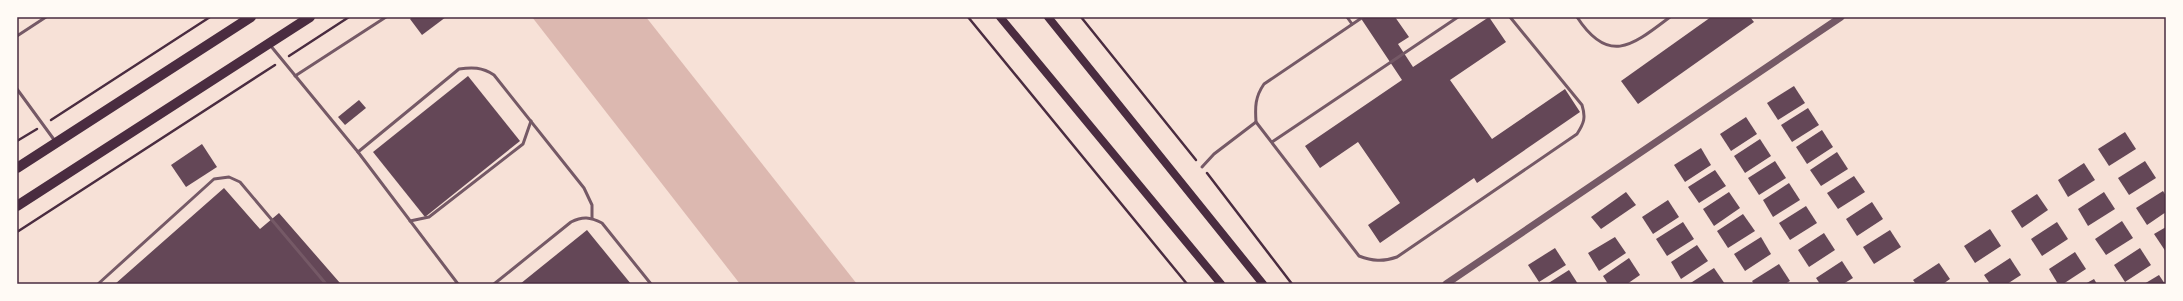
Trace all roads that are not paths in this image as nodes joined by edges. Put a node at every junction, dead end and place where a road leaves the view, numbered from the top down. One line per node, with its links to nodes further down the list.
1 (46, 17): 15 (lane)
2 (251, 17): 22 (main road)
3 (310, 17): 16 (main road)
4 (386, 17): 17 (lane)
5 (1000, 17): 34 (main road)
6 (1048, 17): 35 (main road)
7 (1347, 17): 14 (lane)
8 (1363, 17): 14 (lane)
9 (1458, 17): 21 (lane)
10 (1510, 17): 21 (lane)
11 (1577, 17): 12 (lane)
12 (1670, 17)
13 (1841, 17): 36 (street)
14 (1352, 24): 20 (lane)
15 (17, 36)
16 (269, 44): 17 (lane); 26 (main road)
17 (295, 76): 23 (lane)
18 (17, 89): 22 (lane)
19 (531, 121): 23 (lane); 27 (lane); 28 (lane)
20 (1256, 122): 21 (lane); 24 (lane)
21 (1272, 142)
22 (56, 143): 25 (main road)
23 (358, 152): 28 (lane)
24 (1202, 167)
25 (17, 168)
26 (17, 206)
27 (592, 218): 32 (lane); 33 (lane)
28 (410, 221): 31 (lane)
29 (98, 284): 30 (lane)
30 (326, 284)
31 (458, 284)
32 (494, 284)
33 (651, 284)
34 (1221, 284)
35 (1263, 284)
36 (1446, 284)

